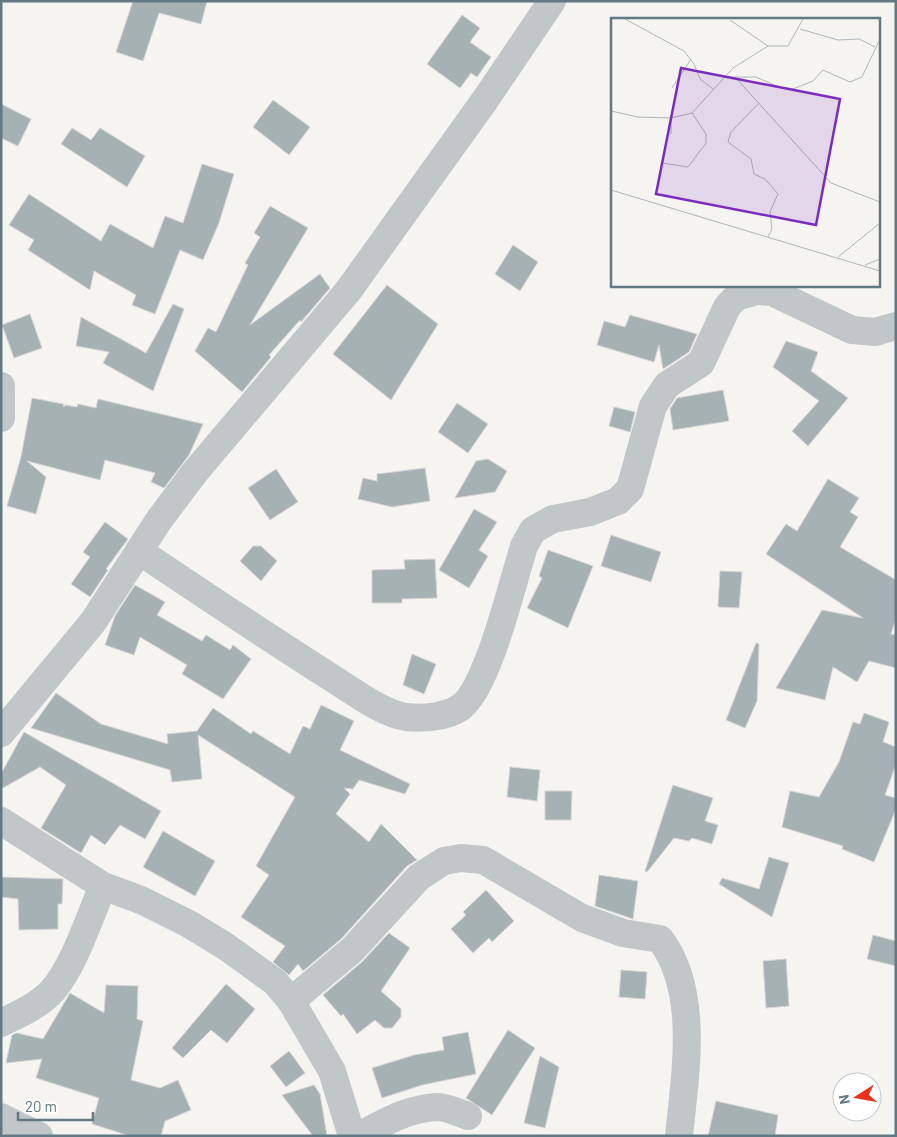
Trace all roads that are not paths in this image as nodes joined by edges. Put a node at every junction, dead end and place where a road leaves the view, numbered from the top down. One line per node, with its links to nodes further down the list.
1 (552, 1): 5 (street)
2 (896, 326): 5 (street)
3 (1, 386): 4 (street)
4 (1, 418)
5 (139, 551): 6 (street)
6 (1, 733)
7 (1, 821): 8 (street)
8 (104, 886): 9 (street); 10 (street)
9 (292, 1001): 14 (street); 16 (street)
10 (1, 1023)
11 (468, 1116): 15 (street)
12 (1, 1117): 13 (street)
13 (39, 1136)
14 (352, 1136)
15 (359, 1136)
16 (679, 1136)

